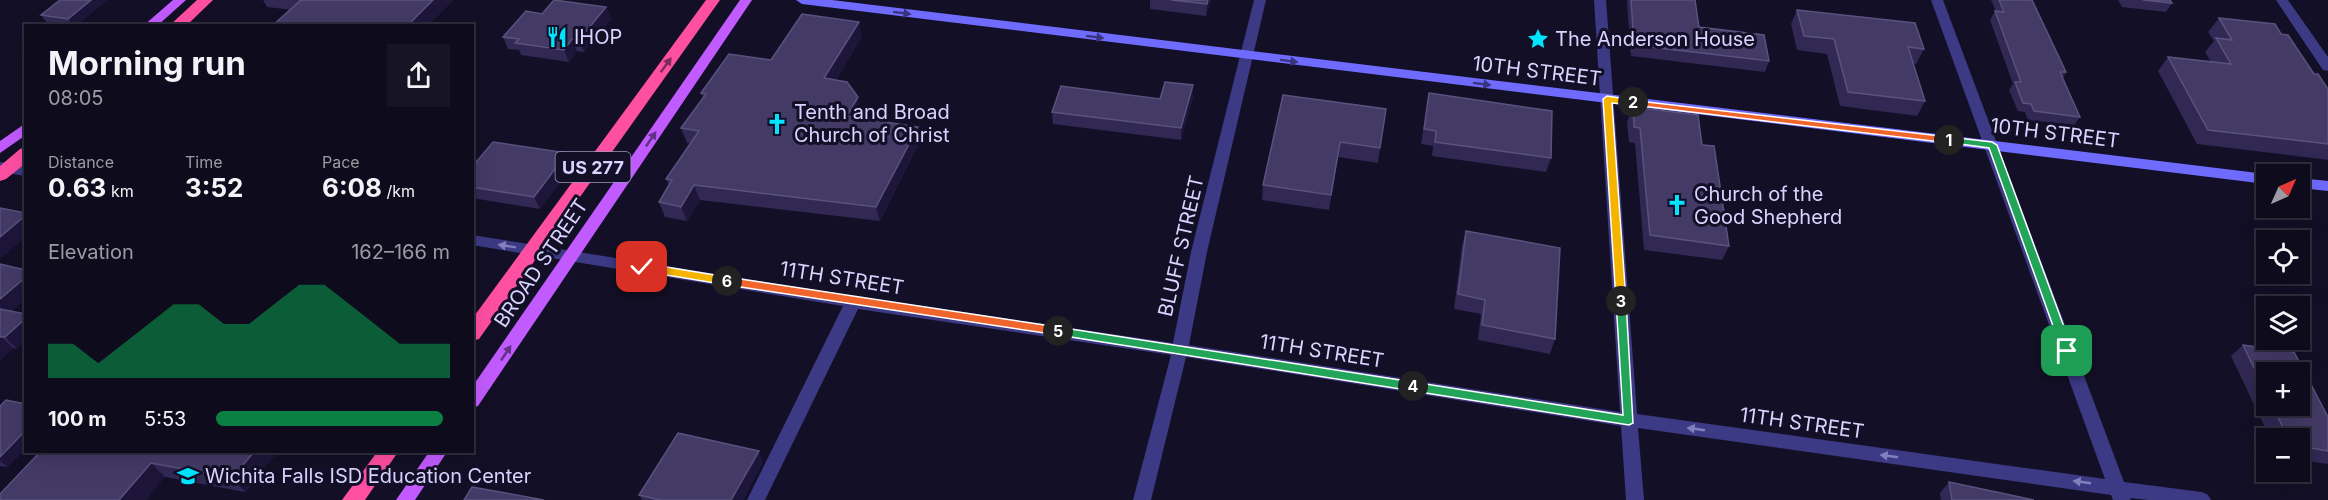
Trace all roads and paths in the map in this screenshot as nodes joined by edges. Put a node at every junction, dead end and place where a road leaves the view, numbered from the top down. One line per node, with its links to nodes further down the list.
1 (180, 0): 10 (main road)
2 (206, 0): 11 (highway)
3 (713, 0): 28 (highway, US 277, one-way to 3)
4 (746, 0): 26 (main road, BROAD STREET, one-way to 4)
5 (802, 0): 12 (street, 10TH STREET, one-way to 12)
6 (1260, 0): 12 (street, BLUFF STREET)
7 (1600, 0): 14 (street)
8 (1937, 0): 16 (street)
9 (2282, 0): 13 (street)
10 (151, 24)
11 (178, 24)
12 (1247, 56): 14 (street, 10TH STREET, one-way to 14); 29 (street, BLUFF STREET)
13 (2328, 67)
14 (1607, 99): 16 (street, 10TH STREET); 31 (street)
15 (24, 129): 17 (main road)
16 (1992, 145): 22 (street, 10TH STREET); 34 (street)
17 (0, 148)
18 (24, 155): 21 (highway)
19 (0, 167): 20 (street)
20 (24, 171)
21 (0, 175)
22 (2256, 178)
23 (2310, 184): 24 (street)
24 (2328, 186)
25 (474, 240): 26 (street, 11TH STREET, one-way to 25)
26 (572, 256): 27 (street, 11TH STREET); 30 (main road, BROAD STREET, one-way to 26)
27 (853, 302): 29 (street, 11TH STREET); 37 (street)
28 (474, 331)
29 (1180, 350): 31 (street, 11TH STREET); 38 (street, BLUFF STREET)
30 (474, 398)
31 (1629, 420): 34 (street, 11TH STREET, one-way to 31); 39 (street)
32 (387, 453): 35 (highway)
33 (437, 453): 36 (main road)
34 (2120, 494): 40 (street, 11TH STREET)
35 (354, 500)
36 (405, 500)
37 (756, 500)
38 (1142, 500)
39 (1635, 500)
40 (2202, 500)

